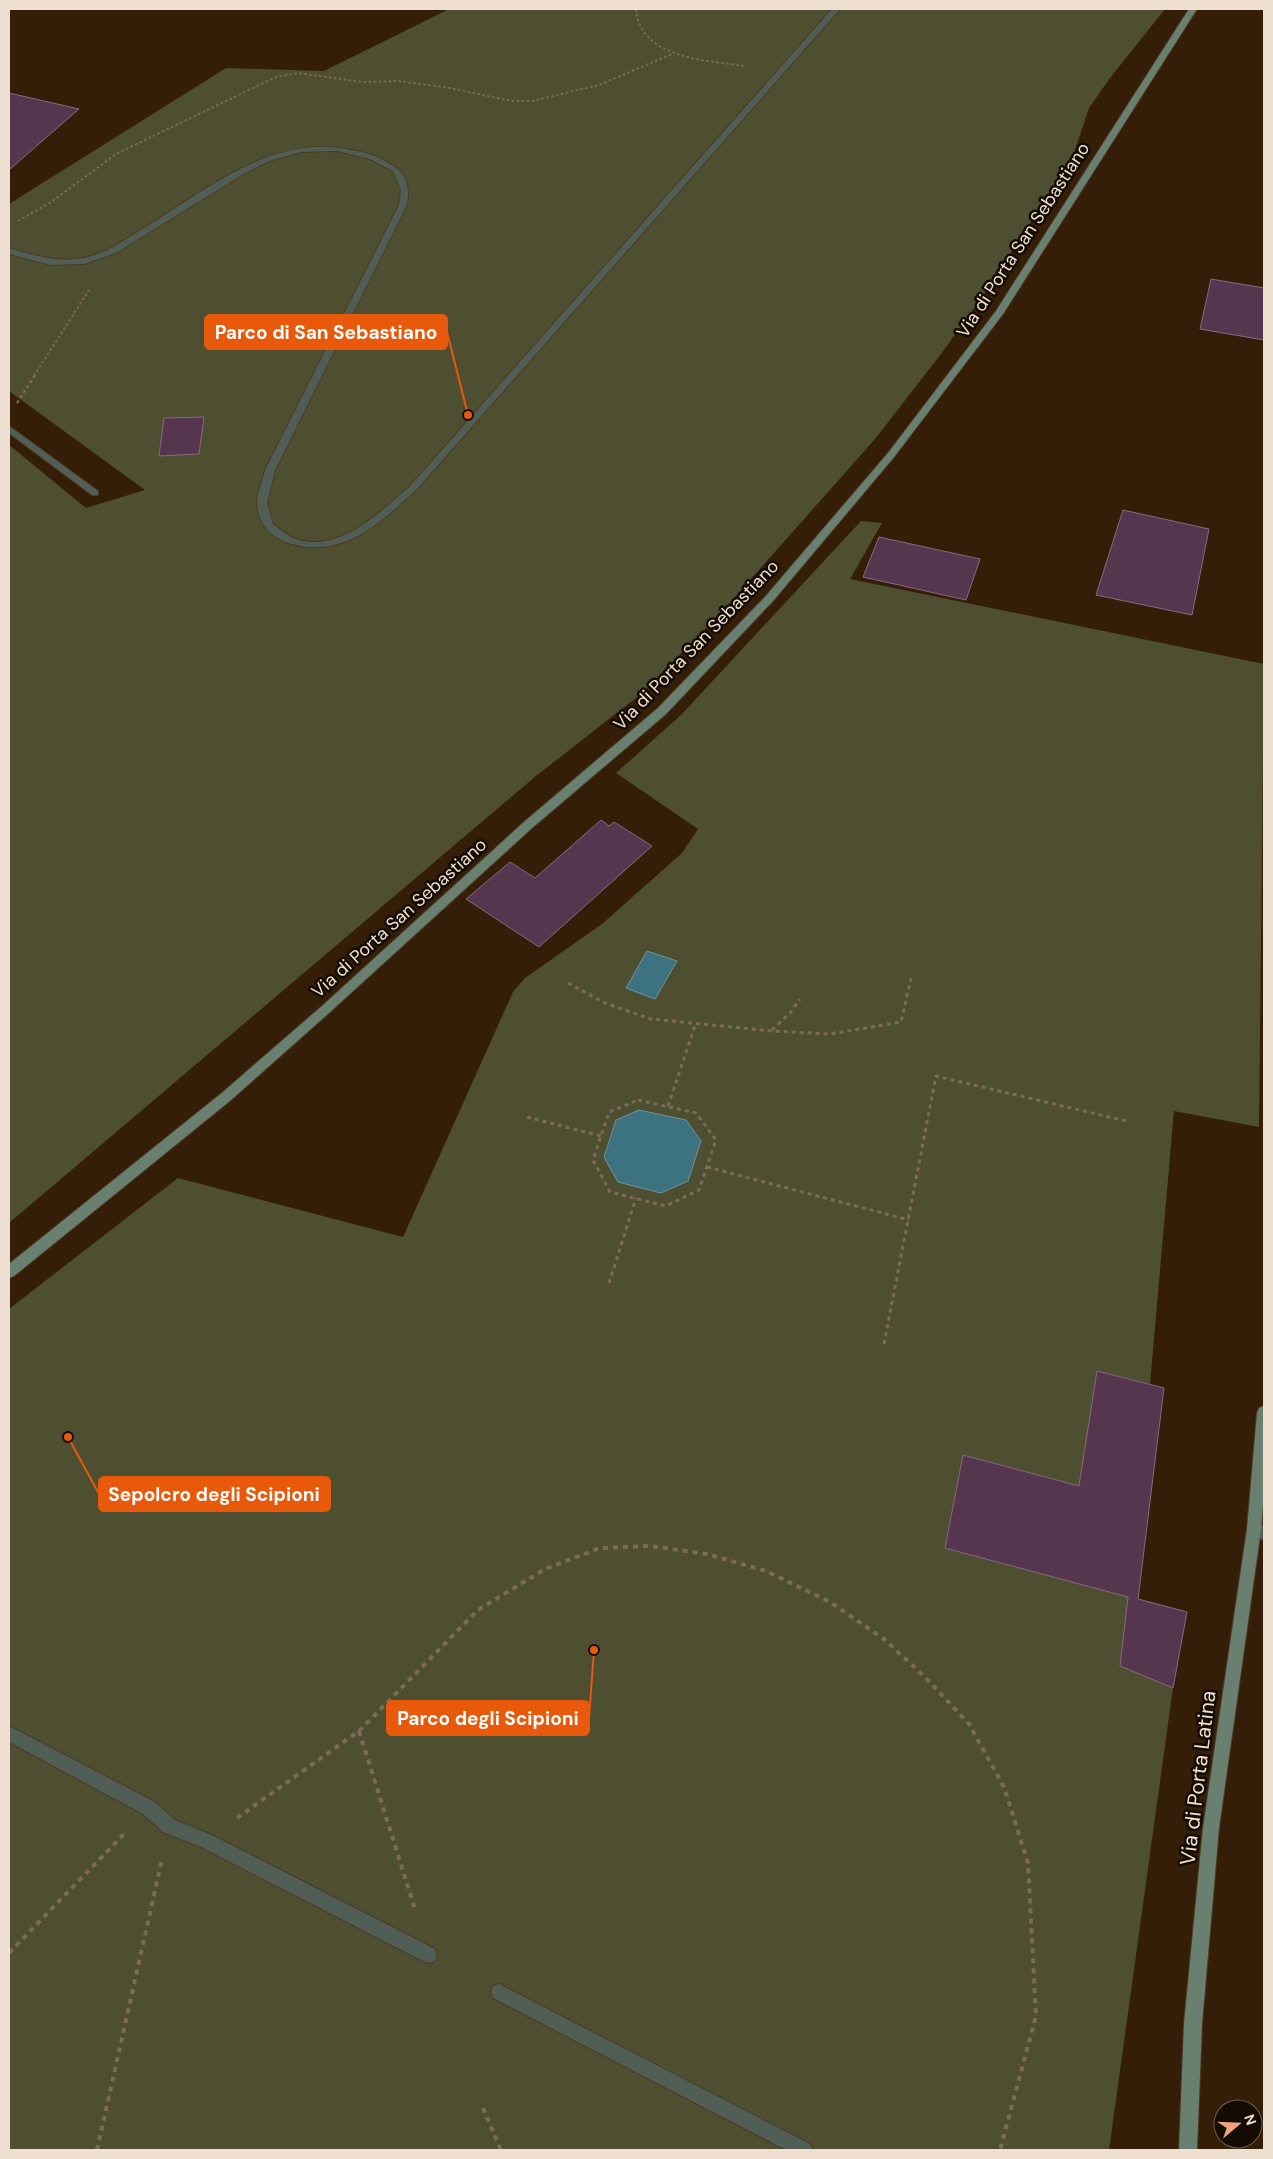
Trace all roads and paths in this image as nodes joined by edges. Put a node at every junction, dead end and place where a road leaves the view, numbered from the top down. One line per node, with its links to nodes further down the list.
1 (636, 9): 4 (path)
2 (836, 9): 5 (street)
3 (1193, 9): 24 (street, Via di Porta San Sebastiano)
4 (672, 54): 5 (path); 6 (path)
5 (781, 71): 8 (street)
6 (17, 222)
7 (9, 251): 8 (street)
8 (113, 251): 9 (path)
9 (14, 408)
10 (9, 429): 11 (street)
11 (95, 494)
12 (911, 978): 16 (path)
13 (568, 983): 15 (path)
14 (800, 999): 16 (path)
15 (696, 1023): 16 (path); 17 (path)
16 (772, 1031)
17 (668, 1106): 20 (path); 21 (path)
18 (527, 1117): 20 (path)
19 (1126, 1121): 23 (path)
20 (601, 1136): 22 (path)
21 (707, 1167): 22 (path); 23 (path)
22 (636, 1198): 25 (path)
23 (909, 1220): 26 (path)
24 (9, 1272)
25 (609, 1284)
26 (884, 1344)
27 (1264, 1413): 28 (street, Via di Porta Latina)
28 (1259, 1531): 42 (street, Via di Porta Latina)
29 (359, 1730): 33 (path); 35 (path); 41 (path)
30 (9, 1734): 31 (street)
31 (149, 1808): 32 (street); 34 (path)
32 (169, 1826): 33 (street); 38 (path)
33 (206, 1840): 35 (street)
34 (9, 1952)
35 (429, 1955)
36 (500, 1992): 40 (street)
37 (483, 2108): 39 (path)
38 (97, 2150)
39 (501, 2150)
40 (804, 2150)
41 (1000, 2150)
42 (1188, 2150)

